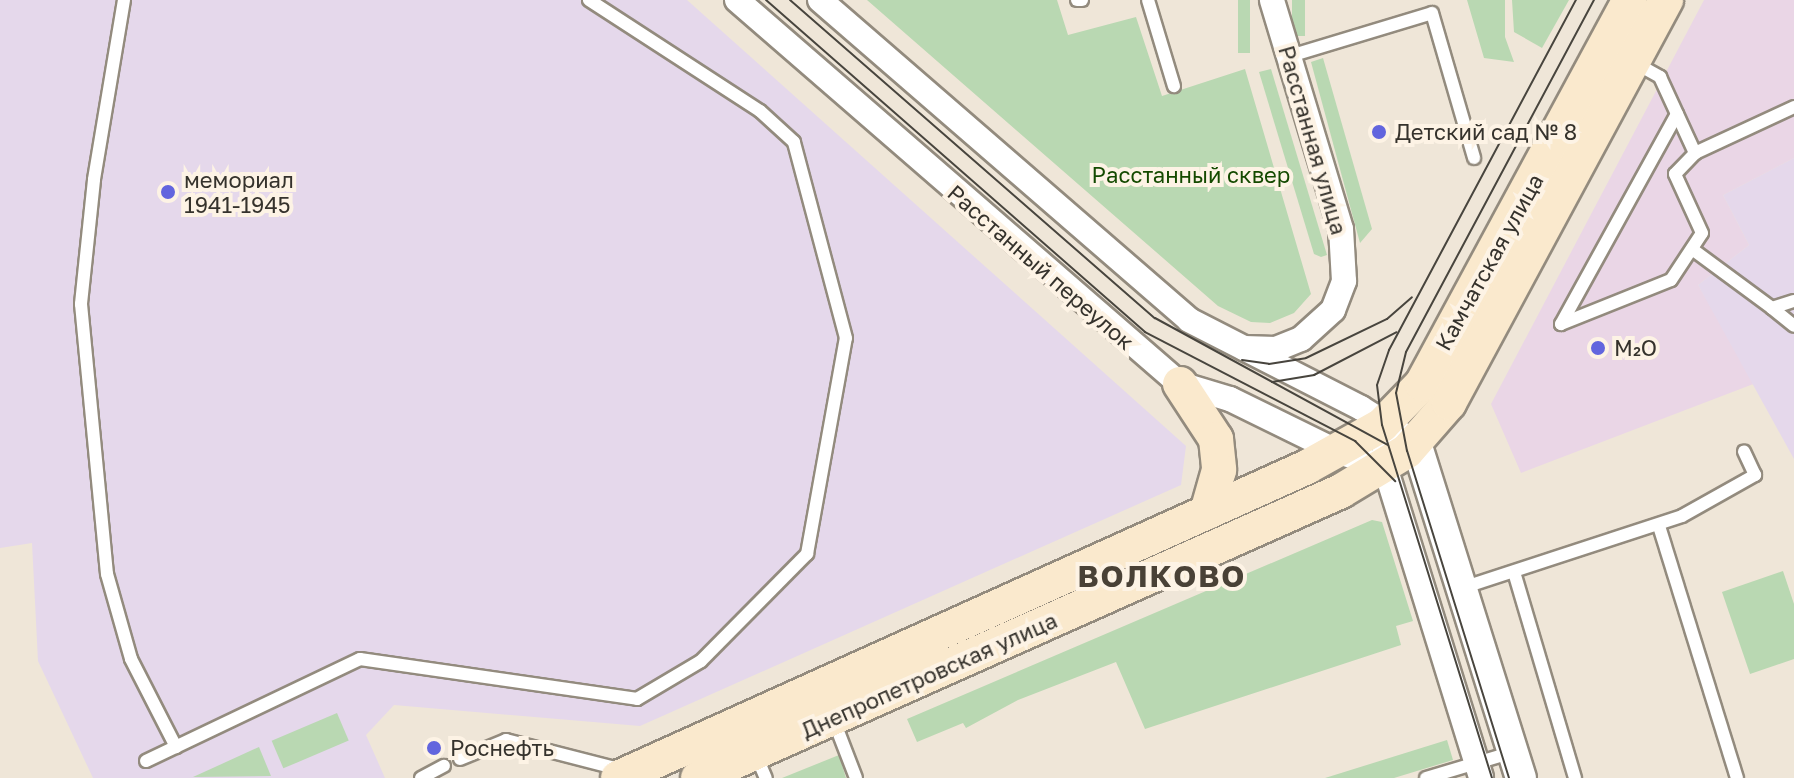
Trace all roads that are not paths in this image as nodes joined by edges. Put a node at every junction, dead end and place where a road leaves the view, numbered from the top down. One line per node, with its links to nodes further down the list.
1 (124, 0): 32 (lane)
2 (589, 0): 32 (lane)
3 (737, 0): 21 (street, Расстанный переулок)
4 (820, 0): 20 (street)
5 (1148, 0): 11 (lane)
6 (1272, 0): 9 (street, Расстанная улица)
7 (1630, 0): 22 (main road, Камчатская улица)
8 (1666, 0): 10 (main road, Камчатская улица)
9 (1290, 56): 15 (lane); 20 (street, Расстанная улица)
10 (1632, 61): 13 (lane); 23 (main road, Камчатская улица)
11 (1174, 86)
12 (1794, 107): 14 (lane)
13 (1677, 114): 14 (lane); 16 (lane)
14 (1695, 153): 16 (lane)
15 (1474, 158)
16 (1692, 249): 18 (lane)
17 (1794, 301): 18 (lane)
18 (1772, 308): 19 (lane)
19 (1794, 326)
20 (1234, 347): 22 (street)
21 (1180, 384): 24 (street, Расстанный переулок); 27 (main road)
22 (1384, 423): 23 (street); 24 (main road, Камчатская улица); 26 (street)
23 (1416, 443): 26 (main road, Днепропетровская улица); 30 (street)
24 (1336, 451): 26 (street, Расстанный переулок); 27 (main road, Днепропетровская улица)
25 (1744, 451): 28 (lane)
26 (1385, 467): 31 (main road, Днепропетровская улица); 38 (street)
27 (1207, 512): 39 (main road, Днепропетровская улица)
28 (1659, 526): 29 (lane); 45 (lane)
29 (1514, 572): 30 (lane); 44 (lane)
30 (1462, 588): 36 (street)
31 (832, 718): 35 (main road, Днепропетровская улица); 42 (lane)
32 (176, 747): 34 (lane)
33 (460, 759): 39 (lane)
34 (146, 761)
35 (760, 765): 41 (main road, Днепропетровская улица)
36 (1517, 765): 38 (lane)
37 (444, 766): 40 (lane)
38 (1478, 770): 43 (lane)
39 (624, 775)
40 (421, 778)
41 (698, 778)
42 (856, 778)
43 (1426, 778)
44 (1575, 778)
45 (1737, 778)

